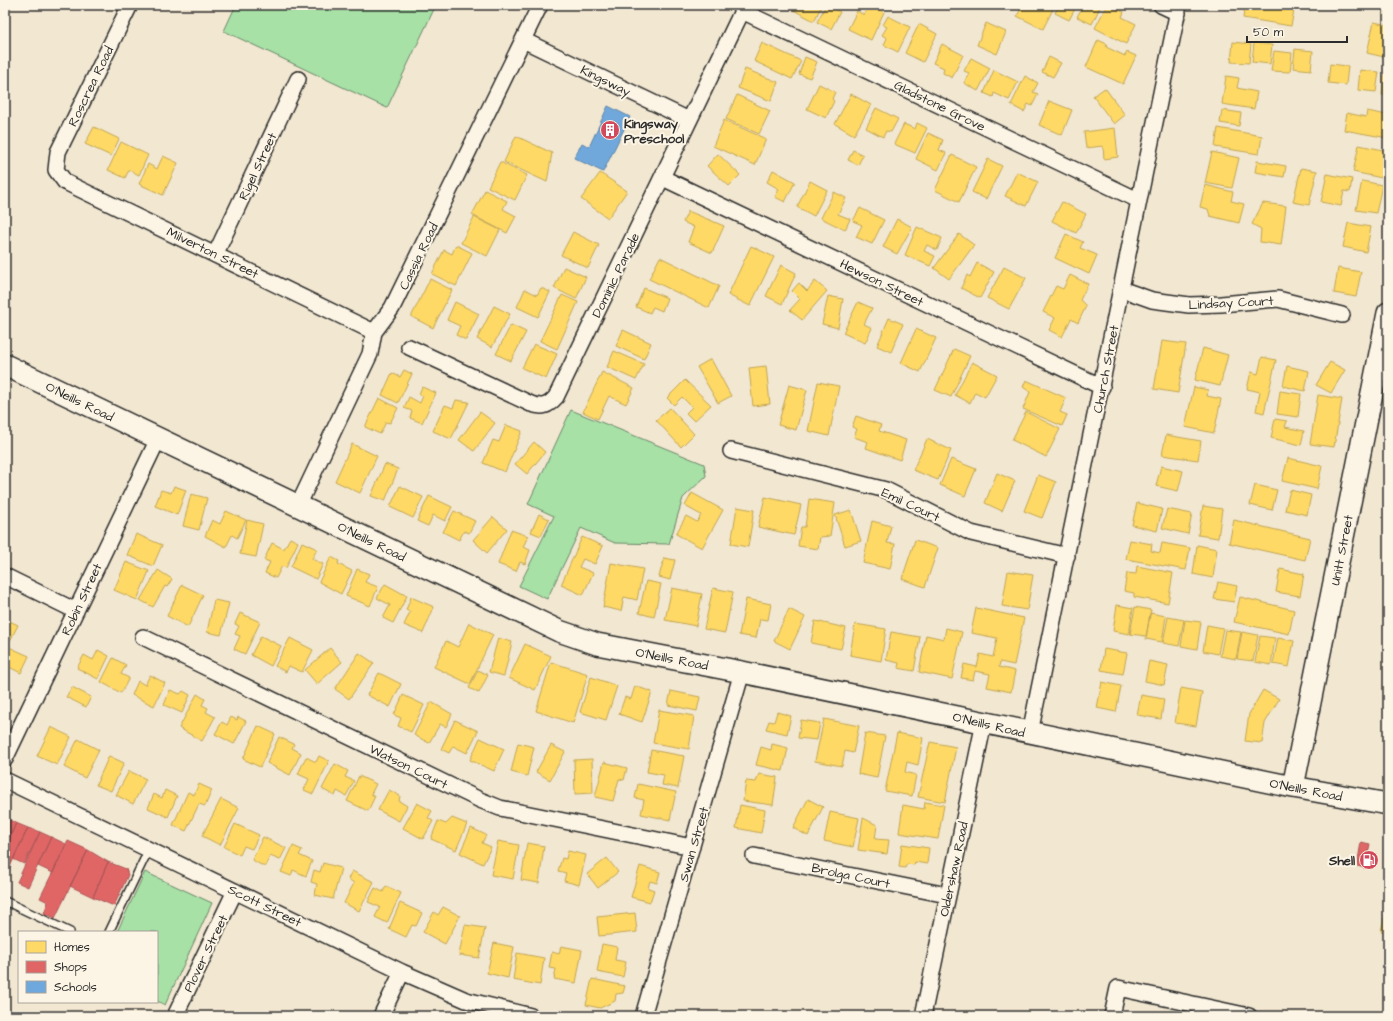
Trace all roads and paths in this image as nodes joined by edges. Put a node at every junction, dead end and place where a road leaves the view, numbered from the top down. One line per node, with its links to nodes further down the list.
1 (130, 5): 9 (street, Roscrea Road)
2 (540, 5): 6 (street, Cassia Road)
3 (1161, 5): 5 (street)
4 (744, 8): 8 (street, Dominic Parade); 11 (street, Gladstone Grove)
5 (1178, 9): 11 (street, Church Street)
6 (523, 40): 8 (street, Kingsway); 16 (street, Cassia Road)
7 (298, 79): 12 (street, Rigel Street)
8 (689, 120): 10 (street, Dominic Parade)
9 (56, 170): 12 (street, Milverton Street)
10 (662, 178): 18 (street, Dominic Parade); 20 (street, Hewson Street)
11 (1138, 200): 13 (street, Church Street)
12 (216, 253): 16 (street, Milverton Street)
13 (1121, 289): 15 (street, Lindsay Court); 20 (street, Church Street)
14 (1388, 312): 17 (street, Unitt Street)
15 (1342, 315)
16 (374, 332): 23 (street, Cassia Road)
17 (1386, 337): 33 (street, Unitt Street)
18 (409, 347)
19 (5, 365): 21 (street, O'Neills Road)
20 (1102, 388): 24 (street, Church Street)
21 (158, 439): 23 (street, O'Neills Road); 26 (street, Robin Street)
22 (731, 451): 24 (street, Emil Court)
23 (298, 506): 28 (street, O'Neills Road)
24 (1067, 556): 30 (street, Church Street)
25 (5, 576): 26 (street)
26 (76, 611): 31 (street, Robin Street)
27 (144, 637): 35 (street, Watson Court)
28 (742, 672): 29 (street, O'Neills Road); 35 (street, Swan Street)
29 (984, 722): 30 (street, O'Neills Road); 39 (street, Oldershaw Road)
30 (1030, 733): 33 (street, O'Neills Road)
31 (5, 759)
32 (5, 780): 36 (street, Scott Street)
33 (1293, 787): 34 (street, O'Neills Road)
34 (1388, 804)
35 (692, 847): 47 (street, Swan Street)
36 (149, 849): 38 (street, Scott Street); 42 (lane)
37 (754, 856): 39 (street, Brolga Court)
38 (235, 890): 43 (street, Scott Street); 44 (street, Plover Street)
39 (947, 895): 48 (street, Oldershaw Road)
40 (5, 901): 41 (lane)
41 (68, 931)
42 (109, 931)
43 (402, 972): 45 (street); 46 (street, Scott Street)
44 (175, 1016)
45 (381, 1016)
46 (531, 1016)
47 (643, 1016)
48 (923, 1016)
49 (1112, 1016): 50 (street)
50 (1249, 1016)

